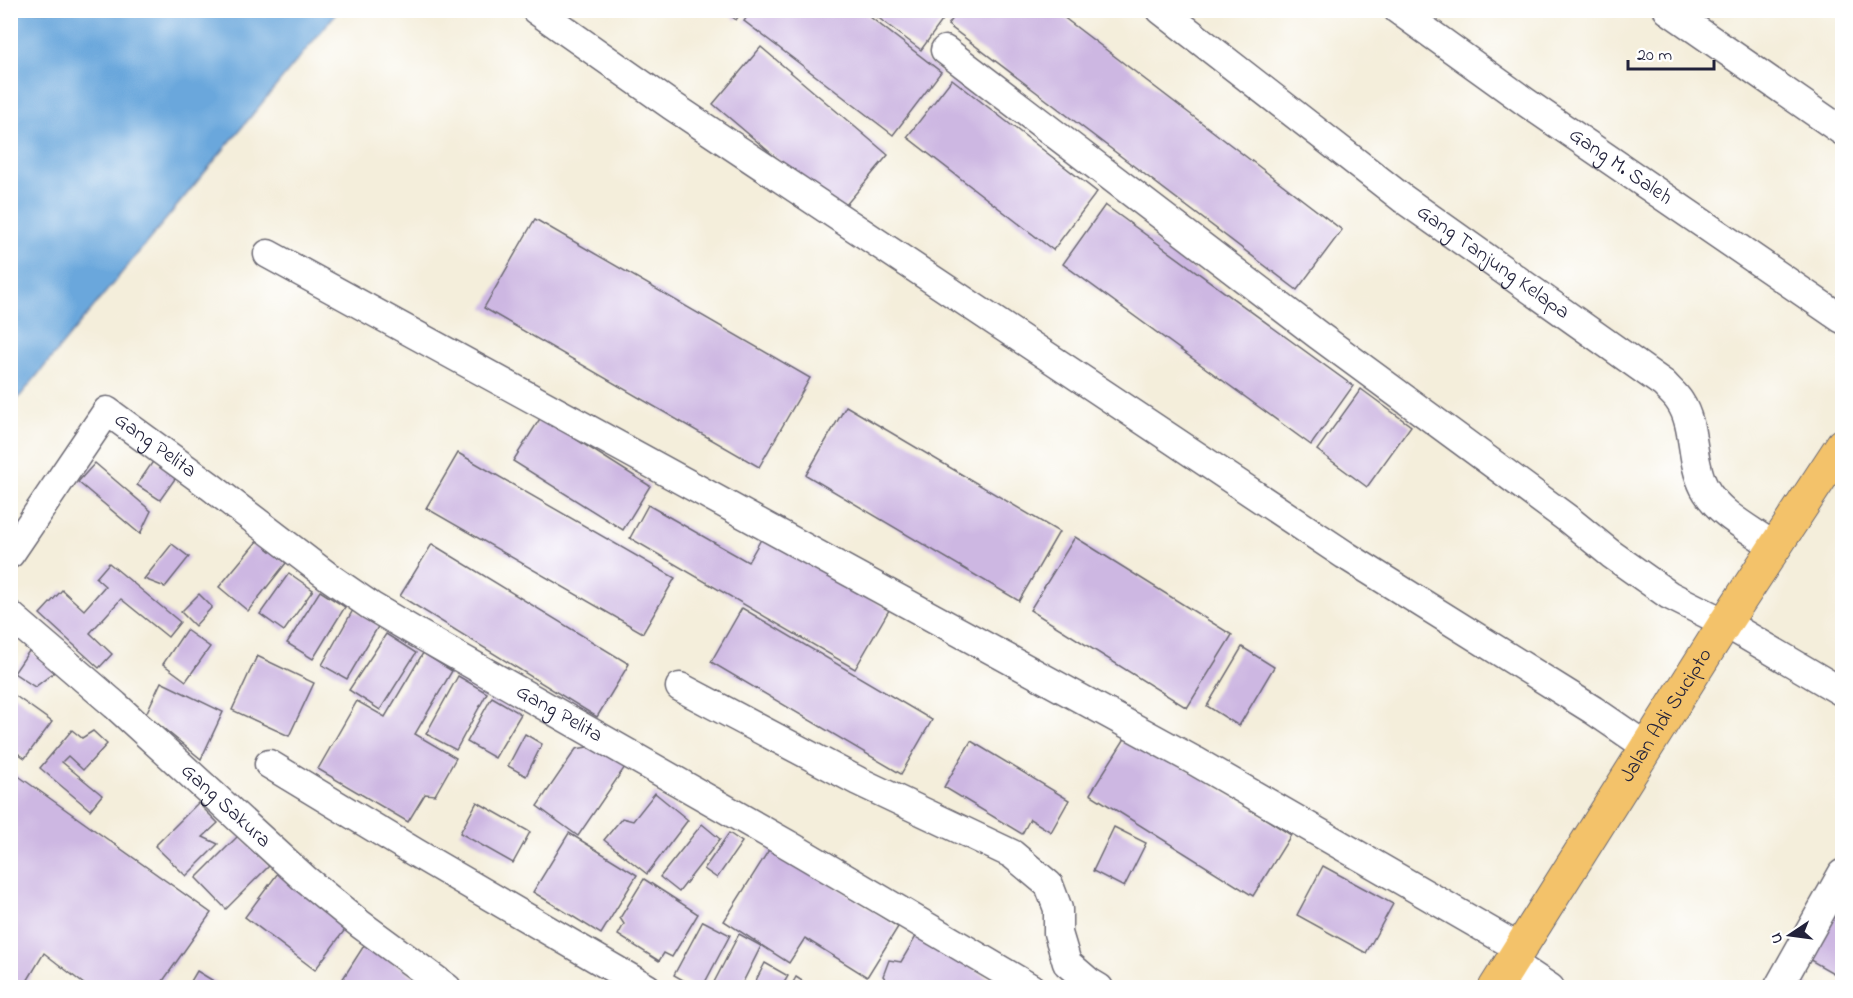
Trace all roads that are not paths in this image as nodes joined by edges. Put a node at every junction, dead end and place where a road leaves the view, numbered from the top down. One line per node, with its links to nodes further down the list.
1 (536, 10): 16 (street)
2 (1161, 10): 10 (street, Gang Tanjung Kelapa)
3 (1398, 10): 8 (street, Gang M. Saleh)
4 (1668, 10): 6 (street)
5 (945, 50): 13 (street)
6 (1842, 131)
7 (268, 254): 19 (street)
8 (1842, 319)
9 (1842, 445): 10 (main road, Jalan Adi Sucipto)
10 (1775, 546): 13 (main road, Jalan Adi Sucipto)
11 (10, 554): 22 (street, Gang Pelita)
12 (10, 615): 20 (street, Gang Sakura)
13 (1725, 623): 15 (street); 16 (main road, Jalan Adi Sucipto)
14 (680, 687): 23 (street)
15 (1842, 692)
16 (1647, 747): 19 (main road, Jalan Adi Sucipto)
17 (269, 764): 21 (street)
18 (1842, 874): 25 (street)
19 (1508, 966): 24 (street)
20 (447, 987)
21 (647, 987)
22 (1031, 987)
23 (1099, 987)
24 (1550, 987)
25 (1778, 987)

